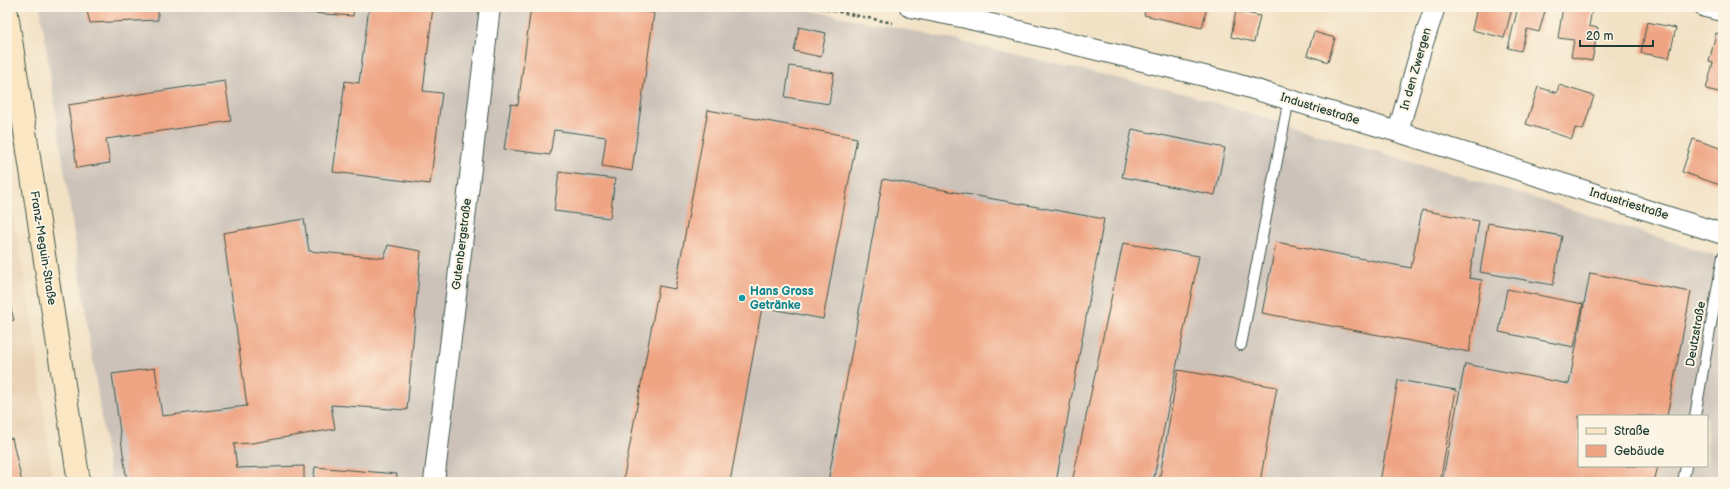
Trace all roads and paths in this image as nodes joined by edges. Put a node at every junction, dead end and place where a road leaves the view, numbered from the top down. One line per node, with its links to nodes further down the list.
1 (490, 7): 15 (street, Gutenbergstraße)
2 (910, 7): 7 (street, Industriestraße)
3 (1435, 7): 8 (street, In den Zwergen)
4 (1705, 7): 5 (street)
5 (1723, 11)
6 (7, 14): 14 (street, Franz-Meguin-Straße)
7 (1289, 99): 8 (street, Industriestraße); 11 (lane)
8 (1398, 132): 9 (street, Industriestraße)
9 (1723, 234)
10 (1723, 256): 12 (lane, Deutzstraße)
11 (1241, 345)
12 (1695, 415)
13 (1686, 467): 16 (lane)
14 (78, 482)
15 (434, 482)
16 (1683, 482)

